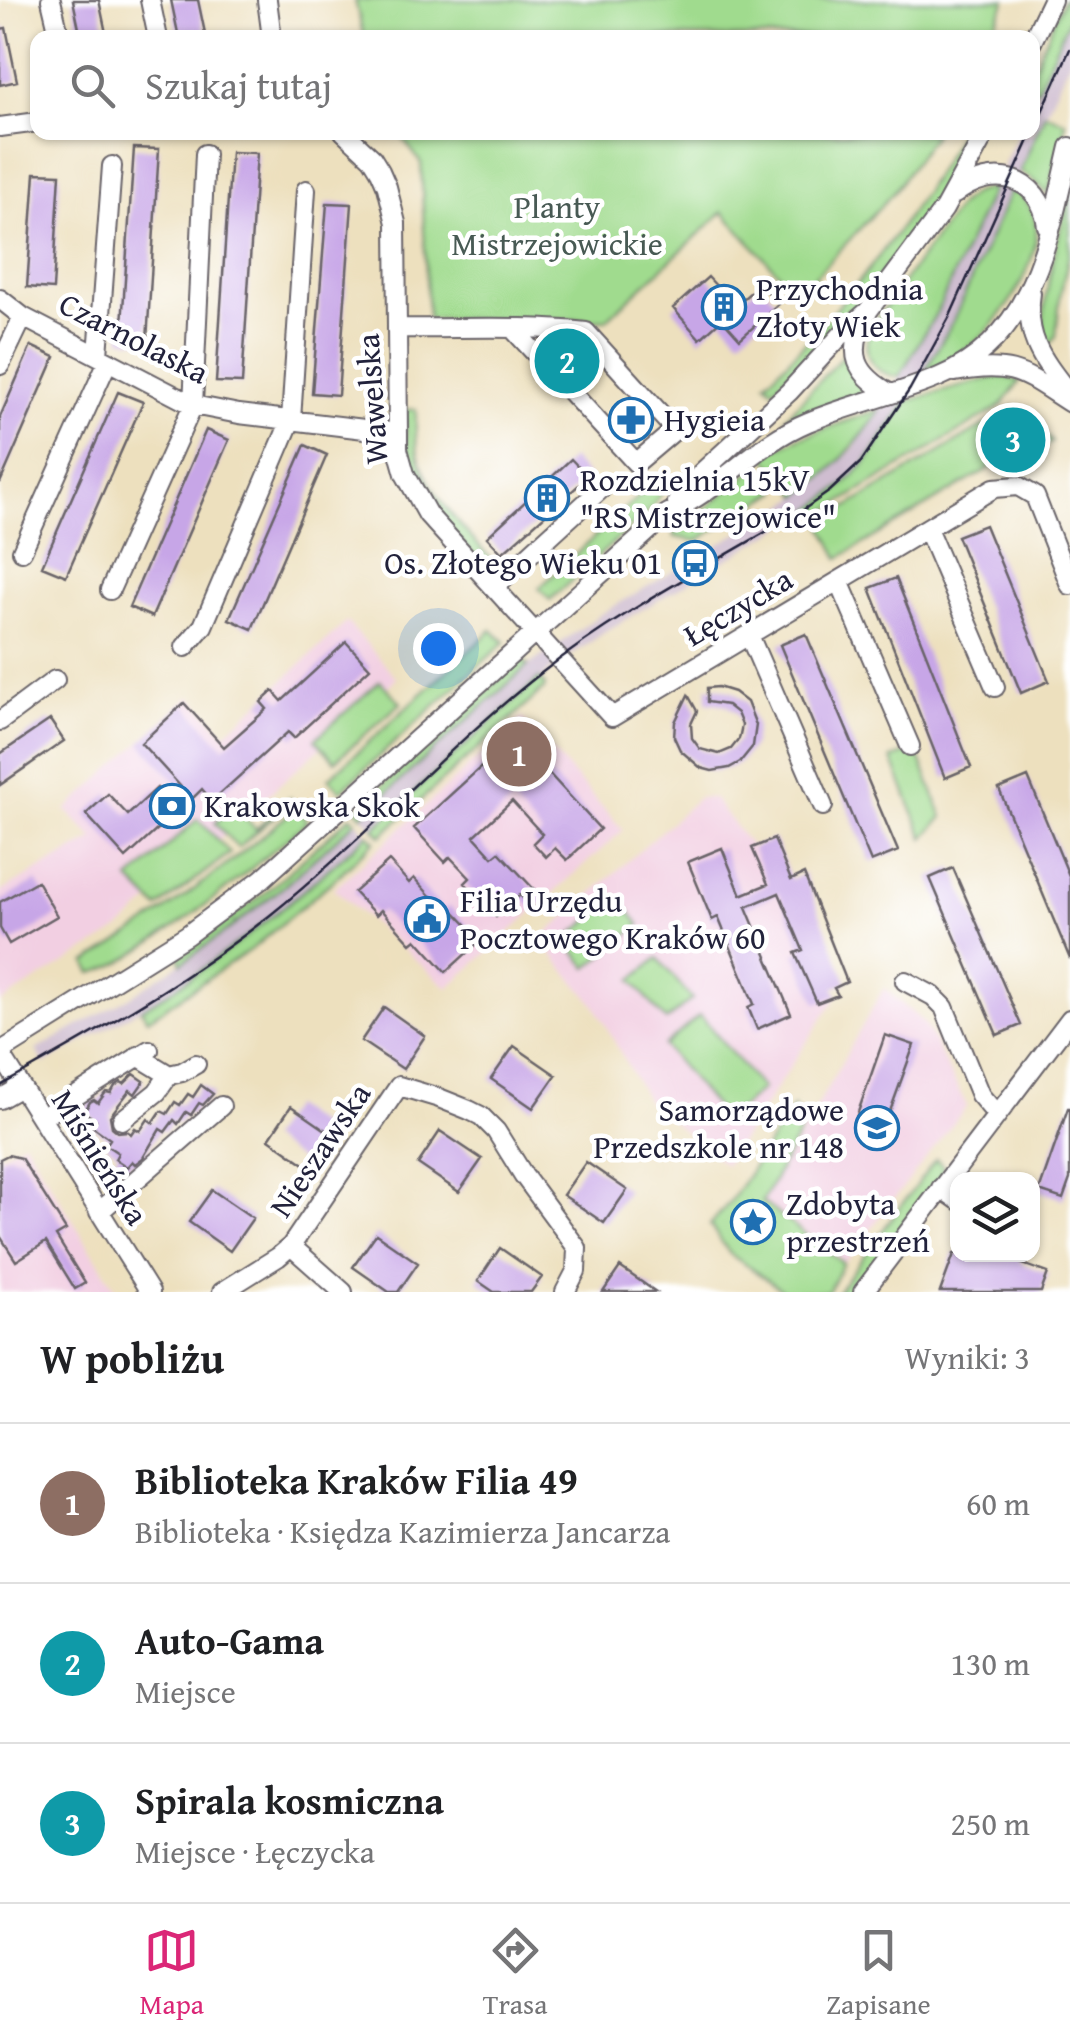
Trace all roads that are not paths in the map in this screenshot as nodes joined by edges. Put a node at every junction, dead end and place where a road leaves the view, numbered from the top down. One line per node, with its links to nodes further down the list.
1 (52, 0): 5 (street)
2 (150, 0): 6 (street)
3 (267, 0): 7 (street)
4 (1052, 0): 8 (street)
5 (58, 30)
6 (156, 30)
7 (271, 30)
8 (1038, 30)
9 (30, 123): 10 (street)
10 (0, 127)
11 (353, 140): 23 (street, Wawelska)
12 (982, 140): 17 (street)
13 (1070, 147): 18 (street)
14 (205, 154): 31 (street)
15 (112, 166): 25 (street)
16 (306, 190): 32 (street)
17 (948, 202): 18 (street); 21 (street)
18 (1047, 236): 19 (street)
19 (1034, 283): 27 (street); 29 (street)
20 (0, 299): 22 (street, Czarnolaska)
21 (868, 311): 28 (street); 35 (street)
22 (23, 316): 25 (street, Czarnolaska); 26 (street)
23 (397, 328): 24 (street); 33 (street, Wawelska)
24 (514, 330): 24 (street)
25 (103, 358): 31 (street, Czarnolaska); 37 (street)
26 (0, 365)
27 (946, 375): 28 (street); 30 (street)
28 (891, 394): 35 (street)
29 (1070, 395)
30 (1070, 403)
31 (193, 405): 32 (street, Czarnolaska); 41 (street)
32 (291, 420): 33 (street, Czarnolaska); 44 (street)
33 (398, 433): 40 (street, Wawelska)
34 (602, 488): 40 (street)
35 (667, 514): 42 (street)
36 (927, 528): 38 (street, Łęczycka); 39 (street, Łęczycka); 46 (street)
37 (22, 551)
38 (839, 581): 43 (street, Łęczycka); 48 (street)
39 (1070, 585)
40 (494, 587): 42 (street, Wawelska)
41 (110, 590)
42 (535, 632): 43 (street, Łęczycka); 52 (street)
43 (749, 635): 49 (street)
44 (185, 647)
45 (56, 680): 47 (street)
46 (995, 687)
47 (0, 720)
48 (910, 746)
49 (823, 806)
50 (906, 981): 58 (street)
51 (1070, 1019): 58 (street)
52 (0, 1052): 55 (street, Miśnieńska)
53 (196, 1064): 54 (street)
54 (169, 1075): 59 (street); 60 (street)
55 (21, 1087): 56 (street); 59 (street, Miśnieńska)
56 (0, 1099)
57 (221, 1106): 63 (street)
58 (997, 1115): 61 (street)
59 (41, 1118): 63 (street, Miśnieńska)
60 (122, 1120)
61 (942, 1188): 62 (street); 69 (street)
62 (950, 1194)
63 (99, 1212): 65 (street, Miśnieńska)
64 (291, 1246): 66 (street, Nieszawska); 67 (street, Nieszawska); 68 (street, Nieszawska)
65 (150, 1292)
66 (222, 1292)
67 (343, 1292)
68 (566, 1292)
69 (862, 1292)

